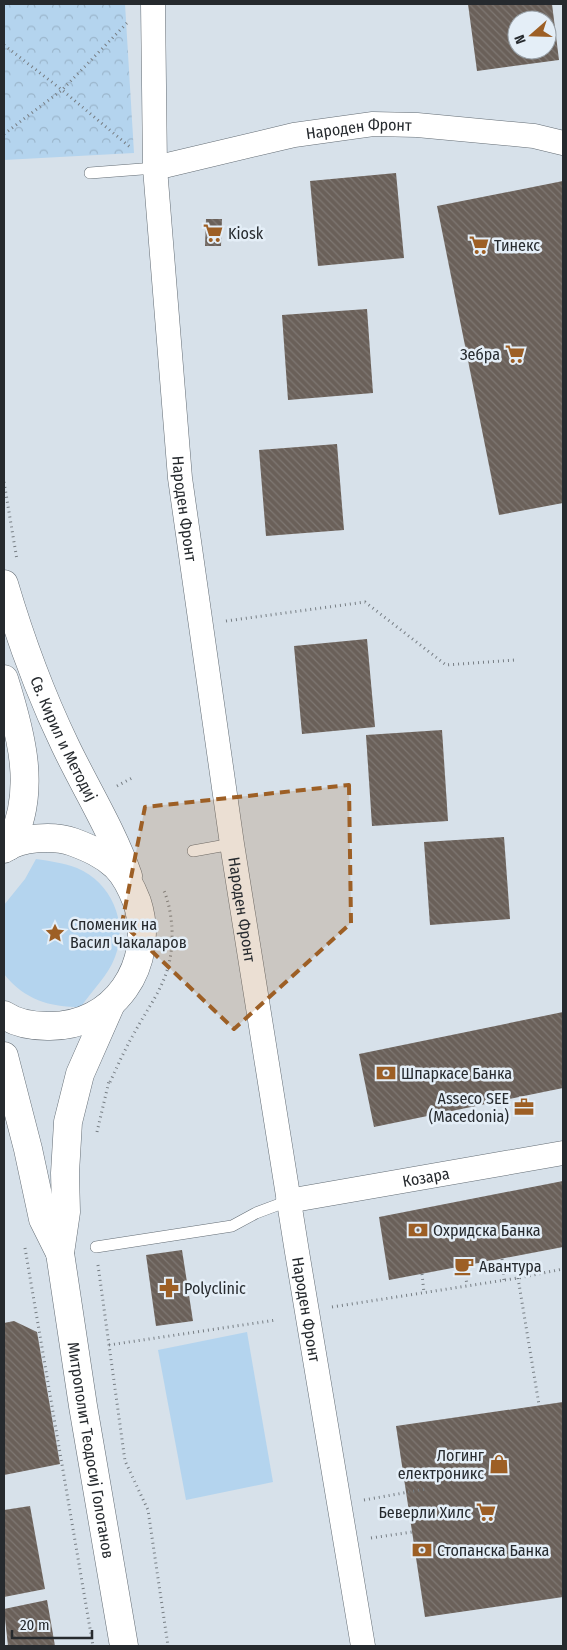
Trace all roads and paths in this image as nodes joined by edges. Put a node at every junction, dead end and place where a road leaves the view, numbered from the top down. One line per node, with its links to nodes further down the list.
1 (153, 4): 7 (street, Народен Фронт)
2 (129, 21): 4 (path)
3 (4, 45): 4 (path)
4 (62, 90): 5 (path); 7 (path)
5 (4, 134)
6 (563, 144): 7 (street, Народен Фронт)
7 (155, 168): 8 (lane); 10 (street, Народен Фронт)
8 (90, 173)
9 (4, 584): 20 (street, Св. Кирил и Методиј)
10 (200, 625): 11 (path); 17 (street, Народен Фронт)
11 (515, 660)
12 (4, 679): 13 (street, Св. Кирил и Методиј)
13 (14, 718): 14 (street); 18 (street, Св. Кирил и Методиј)
14 (4, 752)
15 (132, 778): 16 (path)
16 (116, 786)
17 (232, 844): 19 (lane); 27 (street, Народен Фронт)
18 (5, 847): 20 (street)
19 (193, 851)
20 (132, 889): 21 (street, Св. Кирил и Методиј)
21 (110, 1006): 22 (street); 24 (street, Митрополит Теодосиј Гологанов)
22 (4, 1015)
23 (4, 1056): 30 (street, Митрополит Теодосиј Гологанов)
24 (80, 1074): 25 (path); 30 (street, Митрополит Теодосиј Гологанов)
25 (97, 1134)
26 (563, 1153): 27 (street, Козара)
27 (288, 1201): 29 (lane); 39 (street, Народен Фронт)
28 (25, 1246): 47 (path)
29 (96, 1247): 41 (path)
30 (60, 1253): 48 (street, Митрополит Теодосиј Гологанов)
31 (502, 1259): 36 (path)
32 (464, 1266): 37 (path)
33 (563, 1269): 35 (path)
34 (422, 1274): 38 (path)
35 (518, 1278): 36 (path); 42 (path)
36 (504, 1280): 37 (path)
37 (467, 1286): 38 (path)
38 (424, 1293): 39 (path)
39 (307, 1310): 50 (street, Народен Фронт)
40 (276, 1320): 41 (path)
41 (109, 1345): 49 (path)
42 (539, 1406)
43 (426, 1489): 44 (path)
44 (382, 1497)
45 (412, 1532): 46 (path)
46 (362, 1539)
47 (93, 1646)
48 (124, 1646)
49 (168, 1646)
50 (363, 1646)

